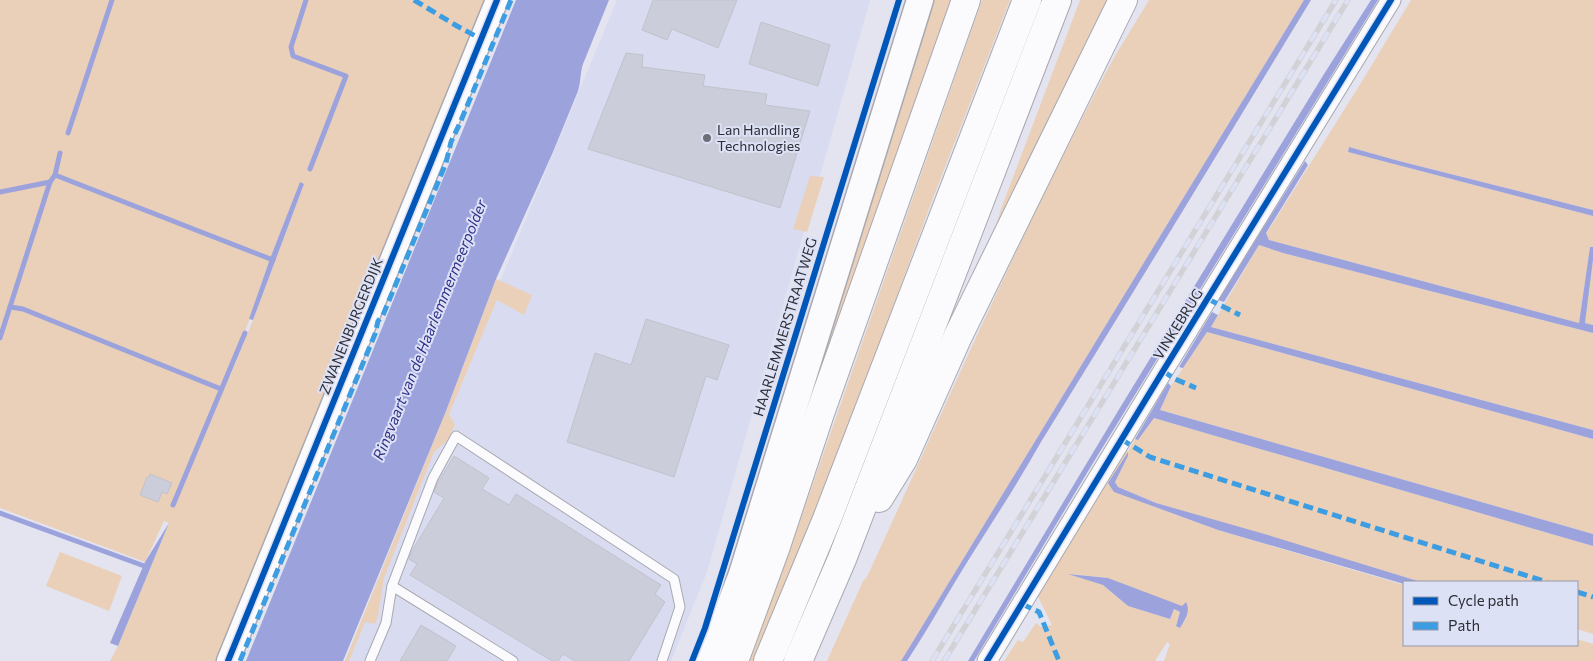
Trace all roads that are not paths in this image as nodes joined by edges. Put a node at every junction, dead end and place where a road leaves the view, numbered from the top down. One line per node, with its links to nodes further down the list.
1 (497, 0): 10 (street, ZWANENBURGERDIJK)
2 (920, 0): 14 (main road)
3 (966, 0): 15 (highway)
4 (1027, 0): 16 (highway)
5 (1057, 0): 8 (highway)
6 (1123, 0): 8 (highway)
7 (1391, 0): 18 (street, VINKEBRUG)
8 (842, 560): 17 (highway)
9 (392, 586): 11 (lane); 12 (lane); 13 (lane)
10 (228, 661)
11 (370, 661)
12 (513, 661)
13 (662, 661)
14 (709, 661)
15 (734, 661)
16 (768, 661)
17 (798, 661)
18 (987, 661)

